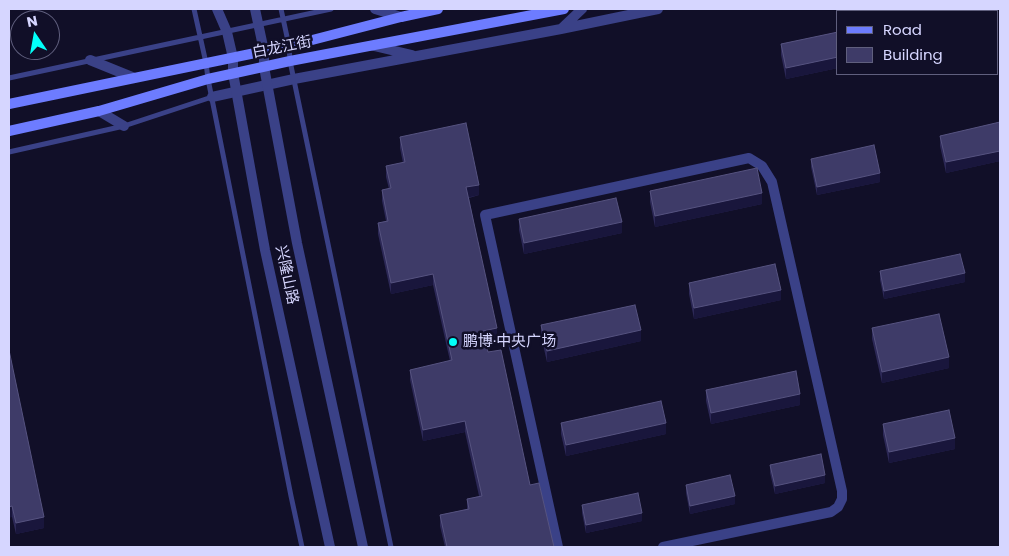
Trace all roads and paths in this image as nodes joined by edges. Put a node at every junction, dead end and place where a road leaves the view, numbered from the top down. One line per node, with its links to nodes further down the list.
1 (194, 9): 16 (lane)
2 (217, 9): 15 (street, 兴隆山路)
3 (255, 9): 13 (street, 兴隆山路)
4 (281, 9): 12 (lane)
5 (331, 9): 12 (lane, 白龙江街)
6 (375, 9): 11 (street)
7 (438, 9): 11 (main road, 白龙江街)
8 (564, 9): 18 (main road, 白龙江街)
9 (582, 9): 14 (street)
10 (658, 9): 14 (street)
11 (401, 17): 17 (main road, 白龙江街)
12 (284, 20): 13 (lane, 白龙江街); 17 (lane)
13 (259, 25): 15 (lane, 白龙江街); 19 (street, 兴隆山路)
14 (561, 29): 20 (street)
15 (227, 32): 16 (lane, 白龙江街); 21 (street, 兴隆山路)
16 (200, 38): 22 (lane, 白龙江街); 24 (lane)
17 (289, 46): 19 (main road, 白龙江街); 23 (lane)
18 (374, 46): 20 (street); 23 (main road, 白龙江街)
19 (264, 51): 21 (main road, 白龙江街); 25 (street, 兴隆山路)
20 (416, 56): 30 (street)
21 (233, 58): 24 (main road, 白龙江街); 26 (street, 兴隆山路)
22 (90, 60): 27 (street); 28 (lane, 白龙江街)
23 (290, 61): 25 (main road, 白龙江街); 30 (lane)
24 (206, 63): 27 (main road, 白龙江街); 29 (lane)
25 (264, 67): 26 (main road, 白龙江街); 31 (street, 兴隆山路)
26 (233, 73): 29 (main road, 白龙江街); 32 (street, 兴隆山路)
27 (132, 77): 34 (main road, 白龙江街)
28 (9, 78)
29 (208, 79): 33 (lane); 35 (main road, 白龙江街)
30 (294, 79): 31 (street); 42 (lane)
31 (268, 85): 32 (street); 41 (street, 兴隆山路)
32 (237, 91): 33 (street); 40 (street, 兴隆山路)
33 (212, 97): 36 (lane); 39 (lane)
34 (9, 104)
35 (99, 111): 36 (street); 37 (main road, 白龙江街)
36 (124, 126): 38 (lane)
37 (9, 131)
38 (9, 152)
39 (302, 547)
40 (330, 547)
41 (363, 547)
42 (391, 547)
43 (558, 547): 44 (street)
44 (663, 547)

